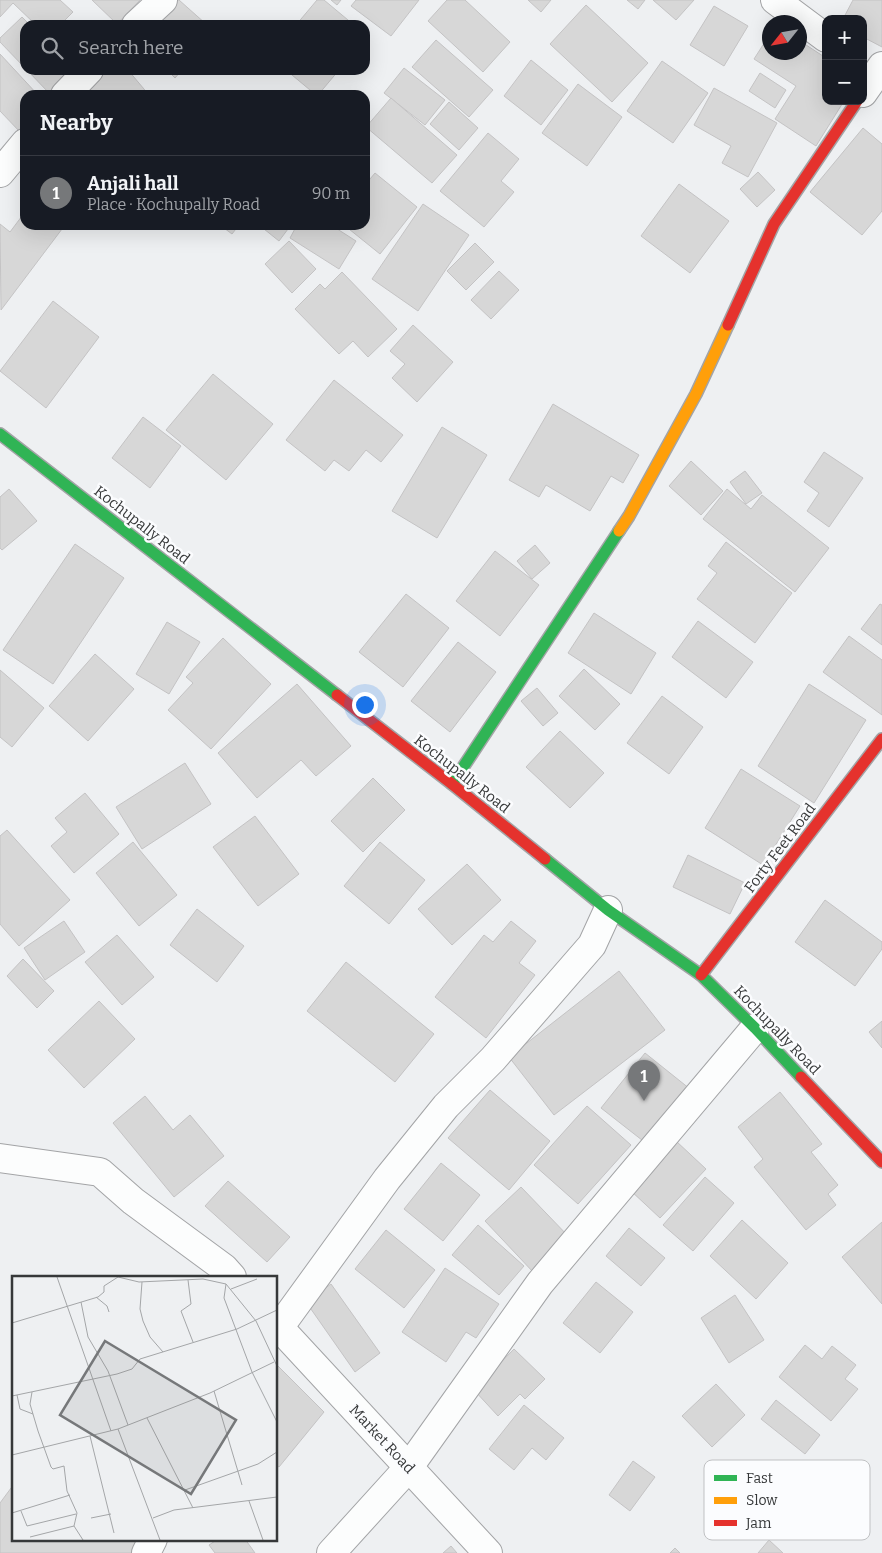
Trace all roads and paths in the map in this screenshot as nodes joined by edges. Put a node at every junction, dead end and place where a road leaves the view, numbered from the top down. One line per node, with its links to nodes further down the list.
1 (163, 0): 3 (street)
2 (775, 0): 4 (street)
3 (141, 20)
4 (822, 35)
5 (84, 75): 6 (street)
6 (70, 90)
7 (854, 105): 12 (main road)
8 (20, 149): 9 (street)
9 (0, 173)
10 (0, 434): 12 (main road, Kochupally Road)
11 (882, 739): 14 (main road, Forty Feet Road)
12 (452, 784): 13 (main road, Kochupally Road)
13 (608, 910): 14 (main road, Kochupally Road); 19 (street)
14 (701, 974): 15 (main road, Kochupally Road)
15 (755, 1028): 17 (main road, Kochupally Road); 21 (street)
16 (0, 1158): 18 (street)
17 (882, 1162)
18 (231, 1276)
19 (278, 1327)
20 (278, 1329): 21 (street, Market Road)
21 (409, 1467): 24 (street); 25 (street, Market Road)
22 (152, 1540): 23 (street)
23 (146, 1553)
24 (331, 1553)
25 (488, 1553)

